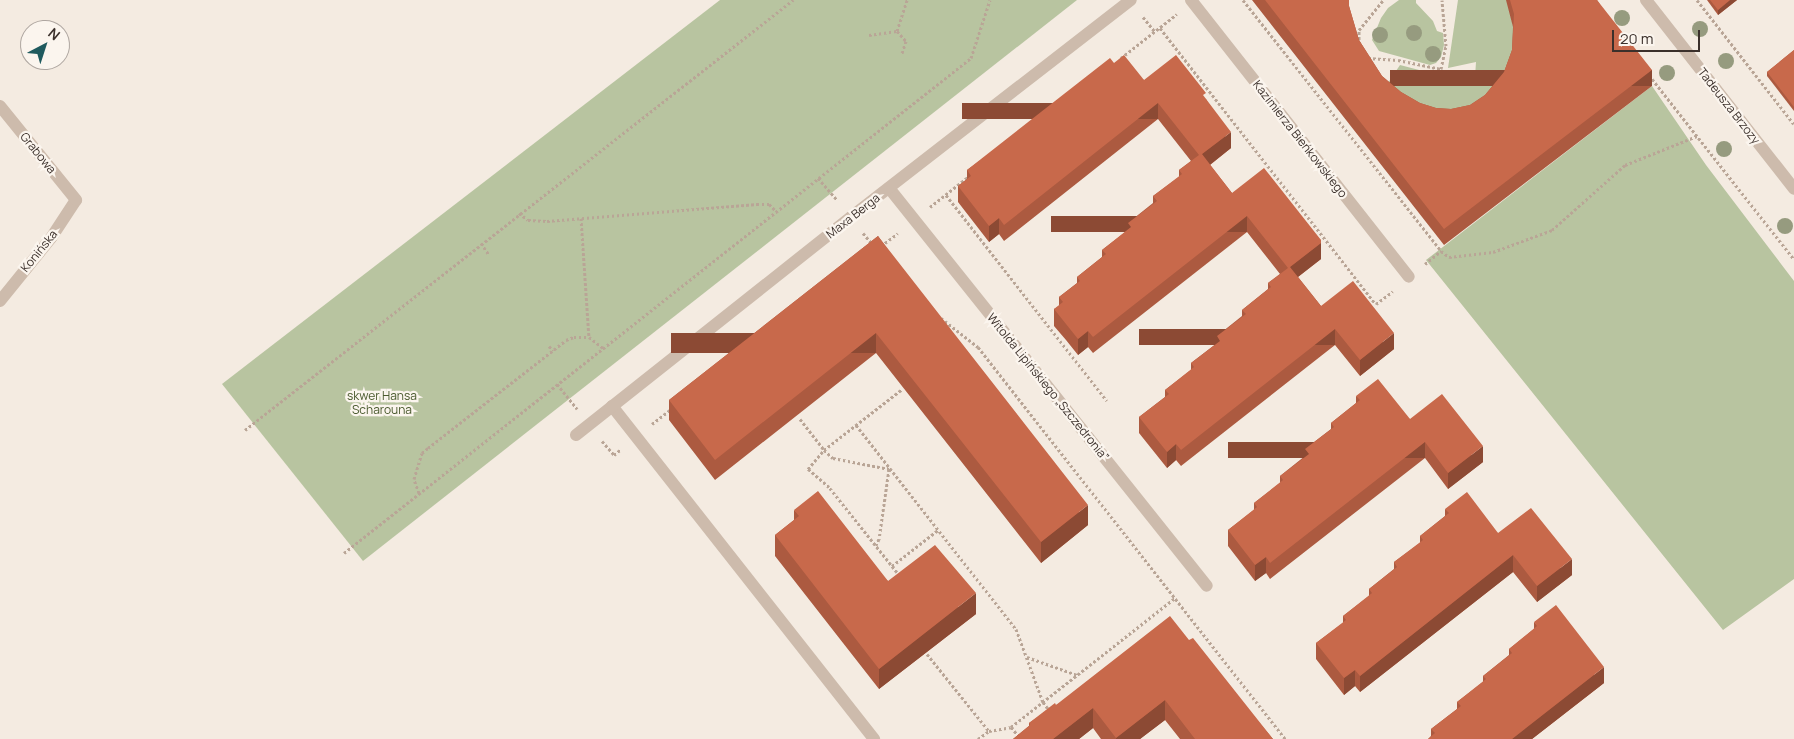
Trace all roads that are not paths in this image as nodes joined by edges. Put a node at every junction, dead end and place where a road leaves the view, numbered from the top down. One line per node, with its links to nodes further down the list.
1 (1131, 0): 5 (street, Maxa Berga)
2 (1192, 0): 8 (street, Kazimierza Bieńkowskiego)
3 (1646, 0): 6 (street, Tadeusza Brzozy)
4 (0, 106): 7 (street, Grabowa)
5 (889, 188): 10 (street, Maxa Berga); 12 (street, Witolda Lipińskiego „Szczedronia”)
6 (1794, 189)
7 (76, 200): 9 (street, Konińska)
8 (1409, 277)
9 (0, 301)
10 (612, 406): 11 (street, Maxa Berga); 13 (street)
11 (576, 435)
12 (1207, 586)
13 (874, 739)

